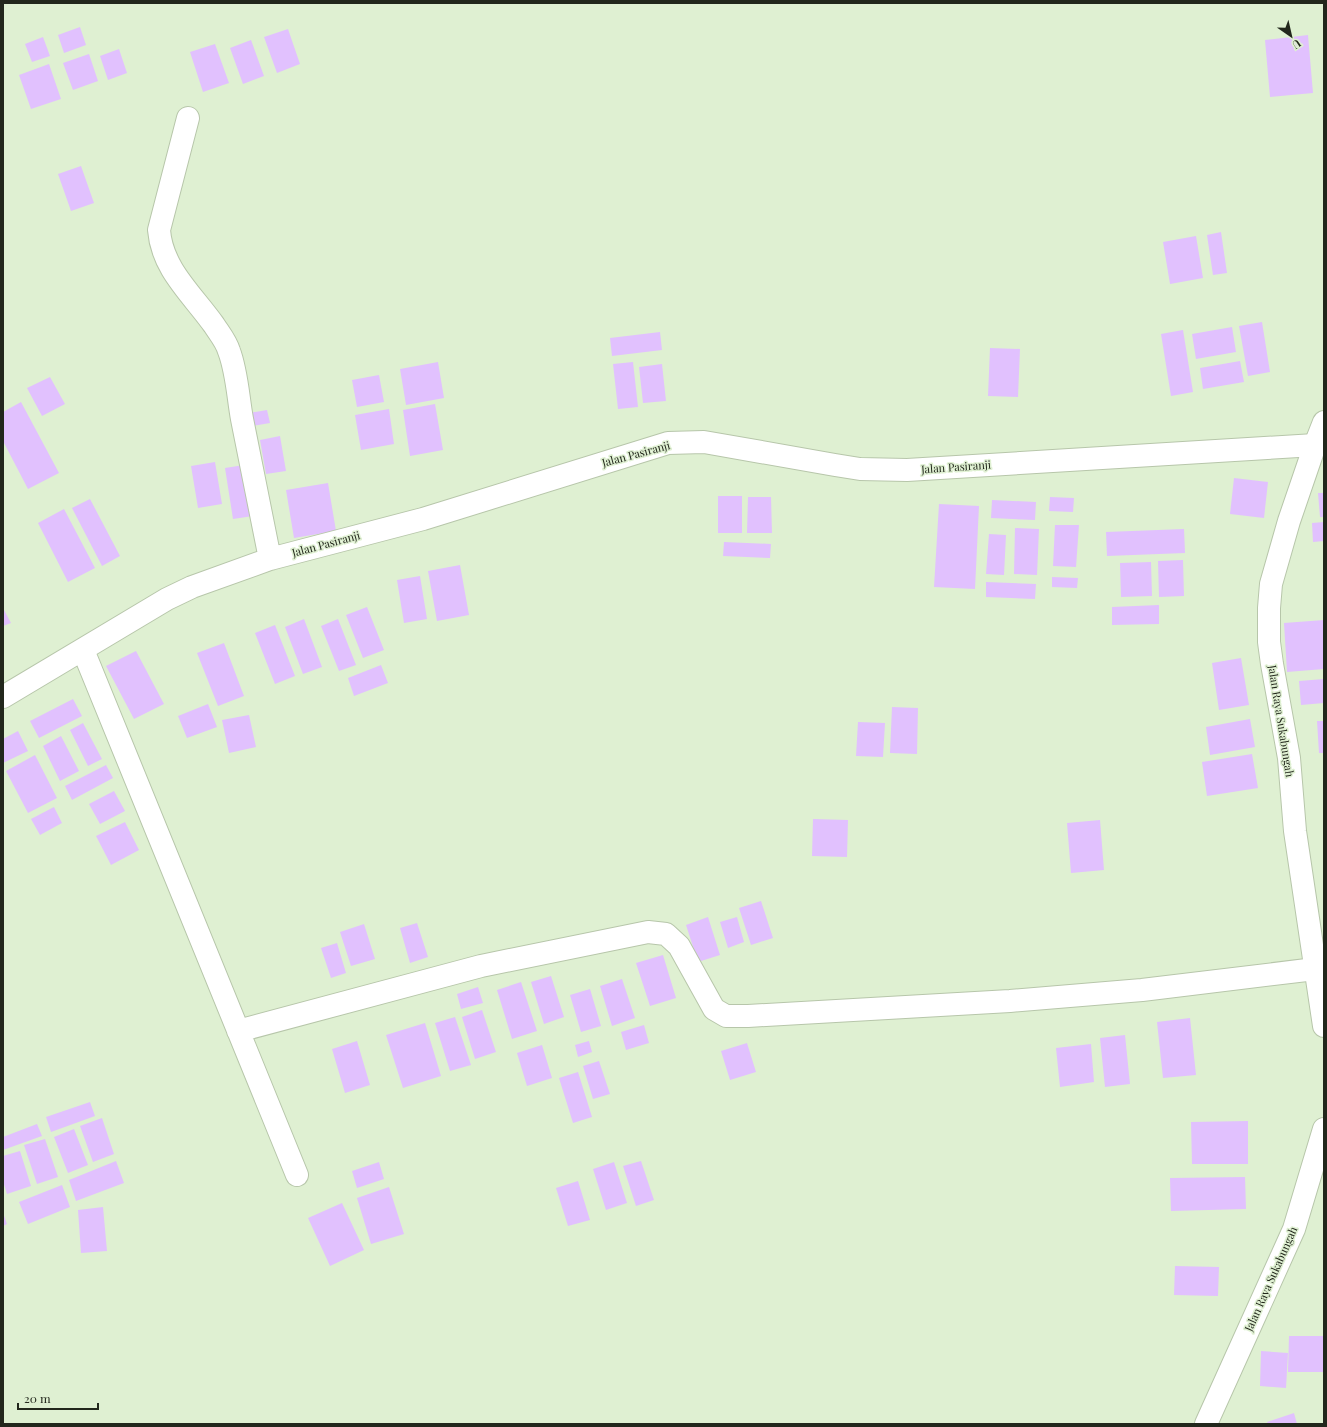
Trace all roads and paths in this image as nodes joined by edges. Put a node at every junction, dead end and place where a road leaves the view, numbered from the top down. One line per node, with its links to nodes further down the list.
1 (188, 118): 4 (street)
2 (1324, 422): 3 (street, Jalan Raya Sukabungah)
3 (1315, 445): 4 (street, Jalan Pasiranji); 7 (street, Jalan Raya Sukabungah)
4 (270, 558): 5 (street, Jalan Pasiranji)
5 (83, 650): 6 (street, Jalan Pasiranji); 9 (street)
6 (3, 697)
7 (1315, 969): 8 (street, Jalan Raya Sukabungah); 9 (street)
8 (1324, 1026)
9 (238, 1031): 11 (street)
10 (1324, 1129): 12 (street, Jalan Raya Sukabungah)
11 (297, 1175)
12 (1206, 1424)

